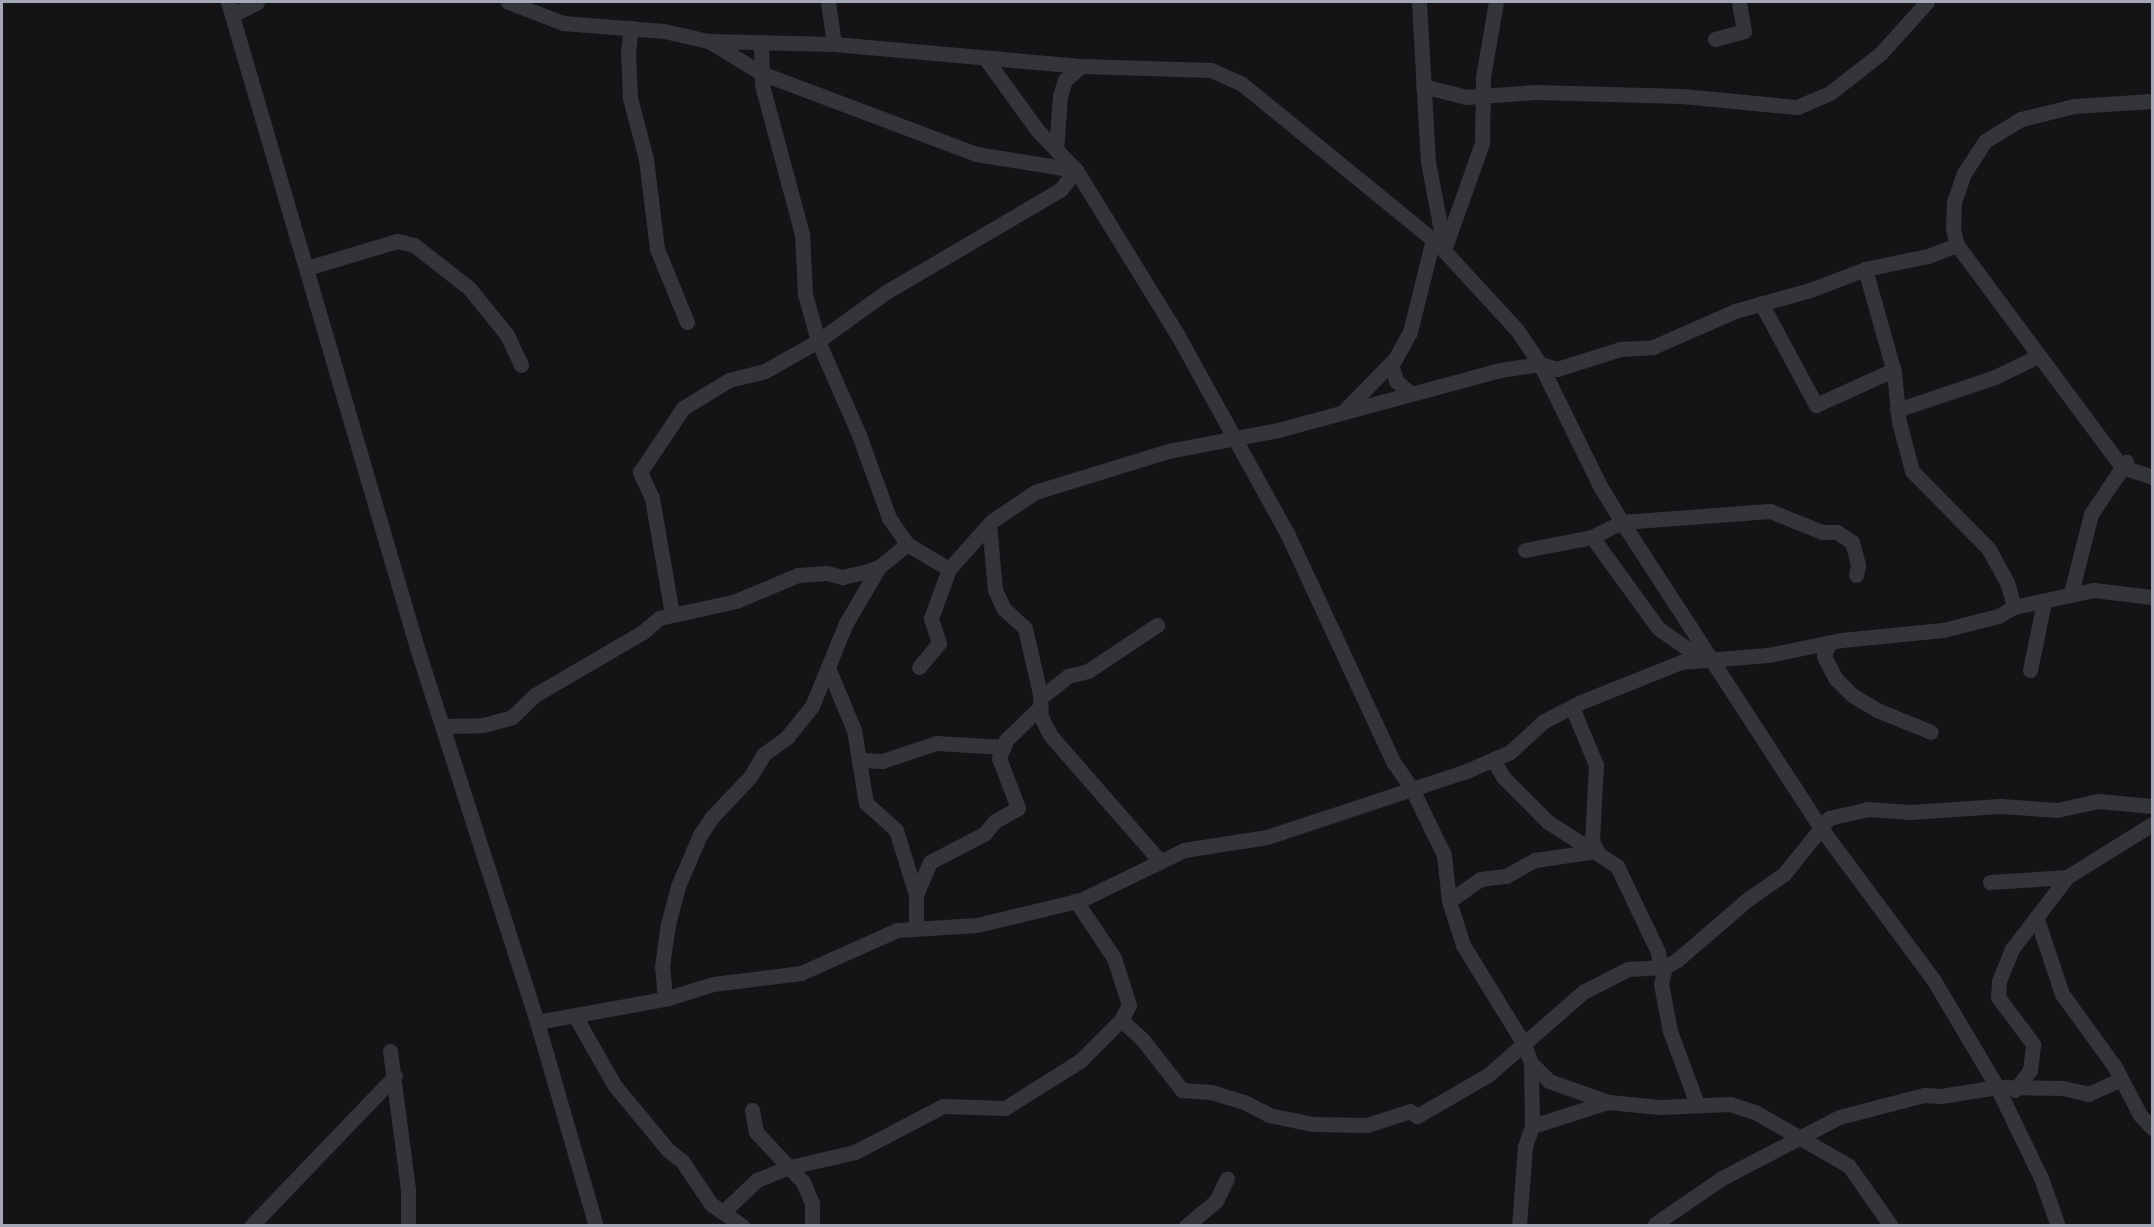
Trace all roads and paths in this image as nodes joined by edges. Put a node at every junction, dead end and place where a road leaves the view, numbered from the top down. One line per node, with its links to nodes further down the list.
1 (256, 2): 8 (street)
2 (508, 2): 9 (street)
3 (828, 2): 13 (street)
4 (1419, 2): 17 (street)
5 (1496, 2): 18 (street)
6 (1739, 2): 10 (street)
7 (1927, 2): 18 (street)
8 (230, 8): 25 (street)
9 (631, 28): 11 (street); 28 (street)
10 (1715, 39)
11 (708, 41): 12 (street); 16 (street)
12 (761, 43): 13 (street); 16 (street)
13 (834, 44): 14 (street)
14 (985, 58): 15 (street); 20 (street)
15 (1081, 66): 20 (street); 22 (street)
16 (761, 73): 21 (street); 29 (street)
17 (1423, 86): 18 (street); 24 (street)
18 (1482, 97): 24 (street)
19 (2152, 101): 23 (street)
20 (1056, 150): 21 (street)
21 (1076, 170): 29 (street); 38 (street)
22 (1432, 239): 24 (street); 31 (street)
23 (1958, 245): 26 (street); 30 (street)
24 (1444, 250): 32 (street)
25 (307, 268): 33 (street); 62 (street)
26 (1865, 269): 27 (street); 34 (street)
27 (1761, 303): 32 (street); 34 (street)
28 (687, 322)
29 (818, 341): 44 (street); 53 (street)
30 (2038, 356): 36 (street); 39 (street)
31 (1391, 363): 35 (street); 37 (street)
32 (1540, 364): 35 (street); 41 (street)
33 (521, 365)
34 (1893, 370): 36 (street)
35 (1410, 393): 37 (street)
36 (1897, 410): 52 (street)
37 (1344, 411): 38 (street)
38 (1231, 438): 42 (street); 67 (street)
39 (2124, 464): 40 (street); 49 (street)
40 (2152, 477)
41 (1622, 522): 43 (street); 48 (street); 56 (street)
42 (989, 524): 47 (street); 60 (street)
43 (1592, 537): 45 (street); 56 (street)
44 (907, 544): 46 (street); 47 (street)
45 (1525, 550)
46 (879, 567): 53 (street); 58 (street)
47 (949, 569): 57 (street)
48 (1856, 575)
49 (2071, 593): 50 (street); 51 (street)
50 (2152, 597)
51 (2044, 602): 52 (street); 59 (street)
52 (2014, 607): 55 (street)
53 (672, 614): 62 (street)
54 (1157, 625): 60 (street)
55 (1829, 643): 56 (street); 63 (street)
56 (1705, 657): 61 (street); 70 (street)
57 (919, 667)
58 (829, 670): 65 (street); 81 (street)
59 (2030, 670)
60 (1040, 703): 64 (street); 72 (street)
61 (1572, 707): 66 (street); 71 (street)
62 (444, 726): 84 (street)
63 (1931, 732)
64 (1004, 747): 65 (street); 75 (street)
65 (861, 760): 75 (street)
66 (1493, 760): 67 (street); 71 (street)
67 (1412, 789): 72 (street); 76 (street)
68 (2152, 806): 70 (street)
69 (2152, 824): 73 (street)
70 (1820, 826): 80 (street); 90 (street)
71 (1597, 851): 76 (street); 80 (street)
72 (1160, 861): 77 (street)
73 (2067, 877): 74 (street); 78 (street)
74 (1990, 882)
75 (916, 895): 79 (street)
76 (1449, 900): 85 (street)
77 (1076, 901): 79 (street); 83 (street)
78 (2037, 919): 89 (street); 91 (street)
79 (916, 928): 81 (street)
80 (1663, 966): 85 (street); 93 (street)
81 (665, 999): 82 (street)
82 (575, 1016): 84 (street); 100 (street)
83 (1121, 1020): 85 (street); 98 (street)
84 (537, 1022): 104 (street)
85 (1524, 1044): 87 (street)
86 (390, 1051): 88 (street)
87 (1531, 1063): 92 (street); 95 (street)
88 (395, 1076): 102 (street); 103 (street)
89 (2121, 1079): 91 (street); 96 (street)
90 (1997, 1088): 91 (street); 97 (street); 110 (street)
91 (2015, 1090)
92 (1608, 1102): 93 (street); 95 (street)
93 (1697, 1104): 97 (street)
94 (752, 1110): 98 (street)
95 (1532, 1126): 108 (street)
96 (2152, 1128)
97 (1800, 1140): 101 (street); 109 (street)
98 (790, 1167): 100 (street); 106 (street)
99 (1227, 1178): 107 (street)
100 (723, 1212): 105 (street)
101 (1655, 1224)
102 (251, 1226)
103 (408, 1226)
104 (596, 1226)
105 (743, 1226)
106 (812, 1226)
107 (1186, 1226)
108 (1519, 1226)
109 (1891, 1226)
110 (2058, 1226)

